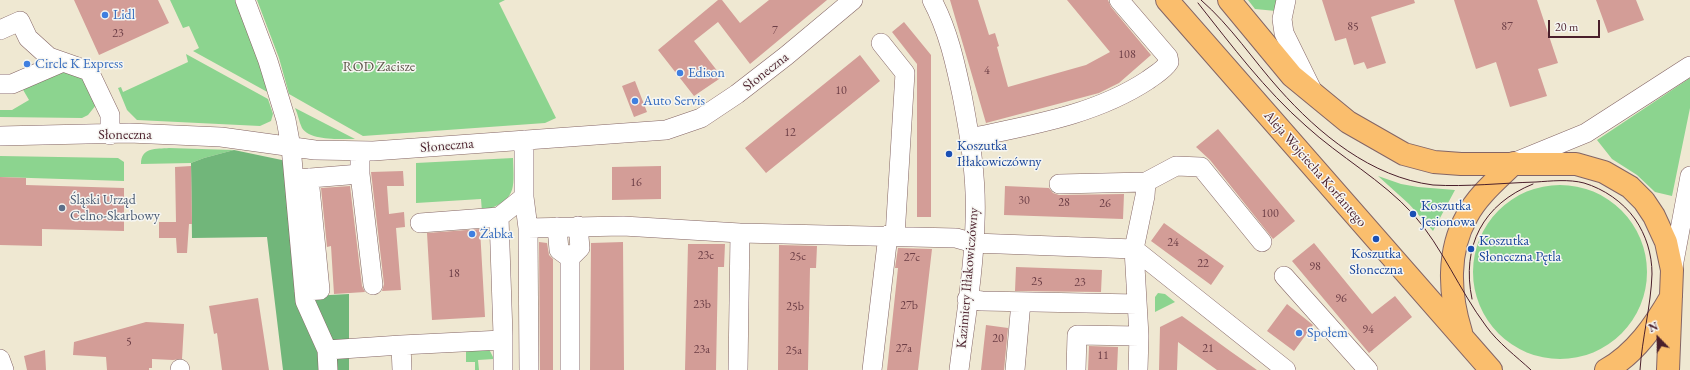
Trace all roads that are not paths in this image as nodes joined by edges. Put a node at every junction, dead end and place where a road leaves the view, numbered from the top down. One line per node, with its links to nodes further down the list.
1 (245, 0): 18 (street)
2 (853, 0): 17 (street, Słoneczna)
3 (932, 0): 16 (street, Kazimiery Iłłakowiczówny)
4 (1119, 0): 16 (street)
5 (1167, 0): 47 (main road, Aleja Wojciecha Korfantego)
6 (1229, 0): 13 (main road)
7 (1286, 0): 13 (street)
8 (0, 30): 10 (street)
9 (880, 43): 34 (street)
10 (63, 62): 12 (street); 14 (street)
11 (1689, 67): 20 (street)
12 (3, 84)
13 (1314, 95): 20 (main road)
14 (110, 135): 15 (street, Słoneczna); 18 (street, Słoneczna)
15 (0, 136)
16 (970, 138): 36 (street, Kazimiery Iłłakowiczówny)
17 (524, 140): 19 (street, Słoneczna); 26 (street)
18 (291, 147): 19 (street, Słoneczna); 23 (street)
19 (360, 151): 21 (street)
20 (1514, 163): 39 (main road); 47 (main road)
21 (360, 174): 23 (street); 41 (street)
22 (1690, 176): 27 (street)
23 (301, 178): 50 (street)
24 (1146, 182): 25 (street); 35 (street); 37 (street)
25 (1059, 184)
26 (524, 197): 28 (street); 32 (street)
27 (1688, 201): 39 (street)
28 (499, 217): 29 (street); 48 (street)
29 (420, 223)
30 (578, 226): 31 (street); 33 (street); 38 (street)
31 (557, 227): 32 (street); 38 (street)
32 (528, 228): 57 (street)
33 (740, 233): 34 (street); 59 (street)
34 (892, 236): 36 (street); 60 (street)
35 (1262, 242)
36 (974, 243): 37 (street); 43 (street, Kazimiery Iłłakowiczówny)
37 (1134, 249): 45 (street); 65 (street)
38 (570, 258): 58 (street)
39 (1672, 270): 42 (main road)
40 (1284, 276): 66 (street)
41 (373, 285)
42 (1672, 296): 68 (main road); 69 (main road)
43 (967, 299): 44 (street); 61 (street, Kazimiery Iłłakowiczówny)
44 (1021, 302): 45 (street); 62 (street)
45 (1137, 304): 46 (street)
46 (1139, 336): 63 (street); 64 (street)
47 (1463, 338): 52 (main road, Aleja Wojciecha Korfantego)
48 (502, 340): 49 (street); 56 (street)
49 (401, 345): 50 (street); 55 (street)
50 (327, 350): 54 (street)
51 (0, 359): 53 (street)
52 (1488, 367): 67 (main road)
53 (4, 370)
54 (328, 370)
55 (402, 370)
56 (503, 370)
57 (529, 370)
58 (570, 370)
59 (738, 370)
60 (872, 370)
61 (959, 370)
62 (1015, 370)
63 (1076, 370)
64 (1138, 370)
65 (1286, 370)
66 (1368, 370)
67 (1507, 370)
68 (1606, 370)
69 (1668, 370)

